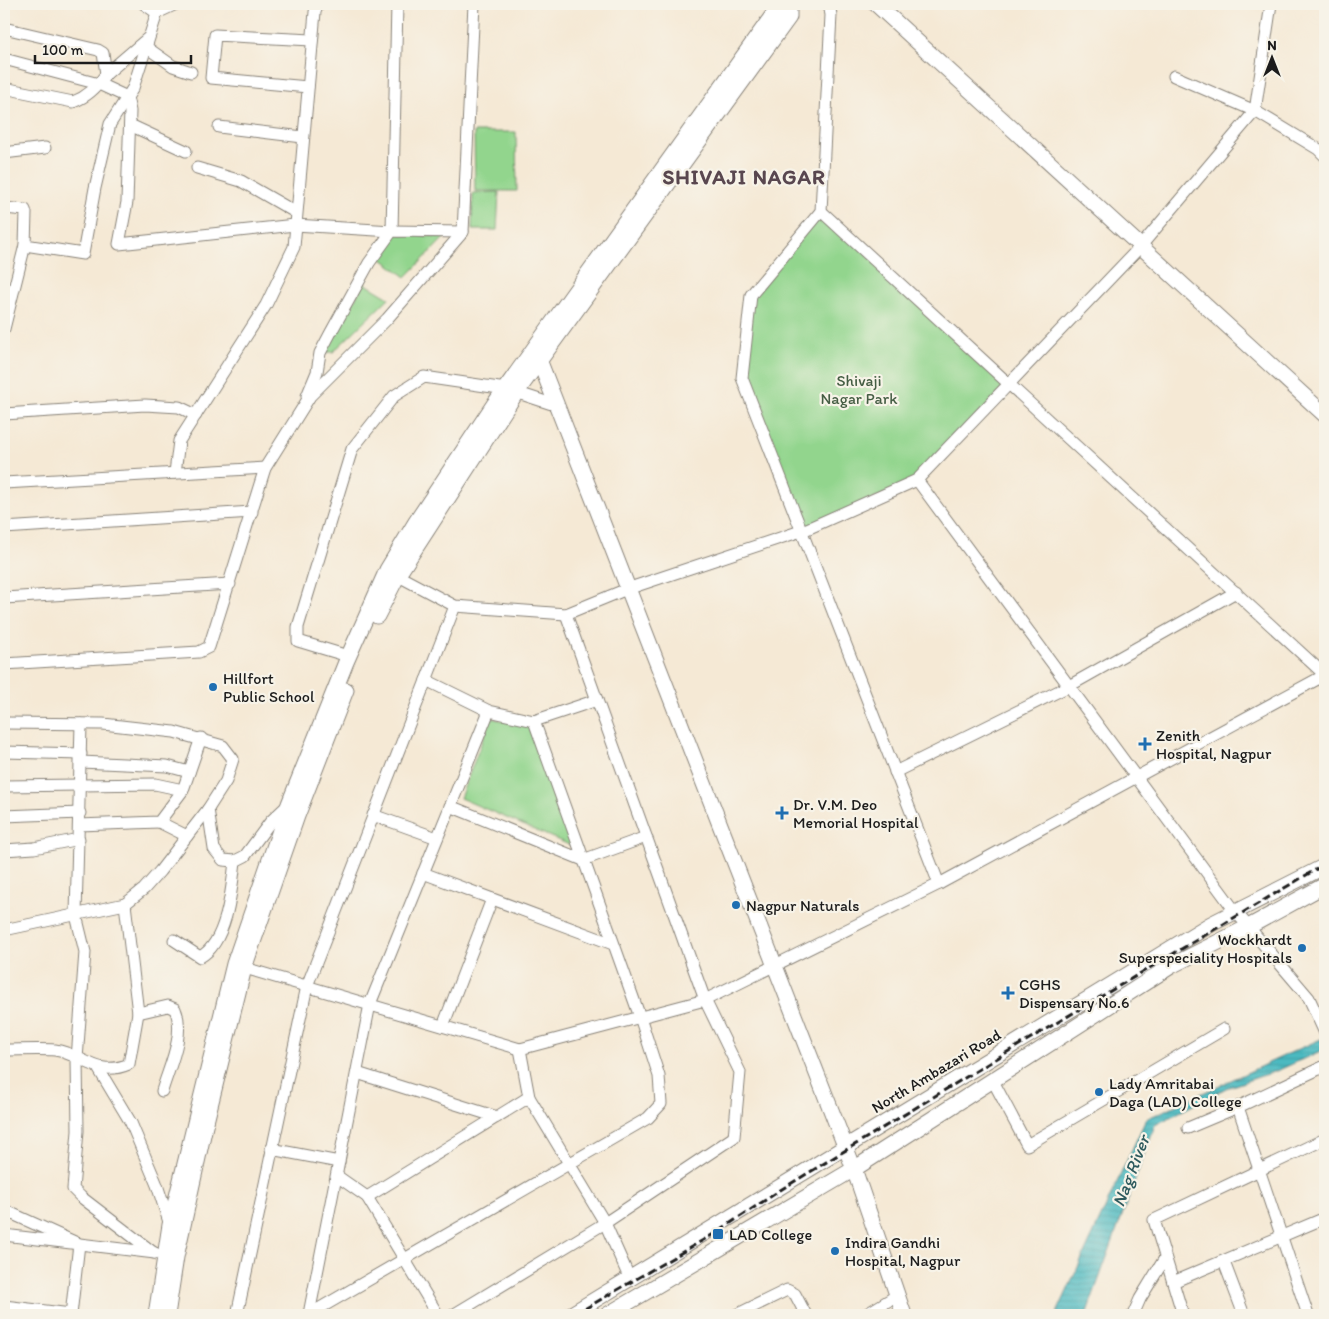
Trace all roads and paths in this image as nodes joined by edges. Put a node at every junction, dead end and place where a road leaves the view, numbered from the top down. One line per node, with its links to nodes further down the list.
1 (144, 4): 10 (street)
2 (176, 4): 10 (street)
3 (318, 4): 12 (street)
4 (397, 4): 34 (street)
5 (474, 4): 35 (street)
6 (788, 4): 39 (street)
7 (829, 4): 31 (street)
8 (876, 4): 37 (street)
9 (1272, 4): 21 (street)
10 (158, 13): 13 (street)
11 (4, 28): 17 (street)
12 (312, 40): 18 (street); 18 (street)
13 (148, 42): 15 (street); 17 (street); 20 (street)
14 (4, 59): 17 (street)
15 (191, 72)
16 (1174, 76): 21 (street)
17 (103, 79): 19 (street); 20 (street)
18 (308, 87): 24 (street)
19 (4, 88)
20 (127, 97): 22 (street); 36 (street)
21 (1255, 111): 27 (street); 37 (street)
22 (130, 125): 26 (street); 33 (street)
23 (219, 127): 24 (street)
24 (303, 136): 32 (street)
25 (45, 148): 28 (street)
26 (186, 151)
27 (1323, 151)
28 (4, 154)
29 (197, 168): 32 (street)
30 (4, 208): 36 (street)
31 (821, 211): 40 (street); 53 (street)
32 (295, 212): 33 (street)
33 (295, 225): 34 (street); 44 (street)
34 (392, 231): 35 (street); 46 (street)
35 (463, 232): 46 (street)
36 (25, 245): 38 (street)
37 (1140, 247): 40 (street); 45 (street)
38 (4, 329)
39 (537, 354): 41 (street); 42 (street)
40 (1009, 384): 49 (street); 57 (street)
41 (511, 391): 42 (street); 54 (street); 61 (street)
42 (558, 406): 56 (street)
43 (4, 414): 44 (street)
44 (196, 415): 48 (street)
45 (1325, 415)
46 (297, 418): 47 (street)
47 (265, 468): 48 (street); 51 (street)
48 (175, 473): 50 (street)
49 (917, 480): 53 (street); 65 (street)
50 (4, 483)
51 (252, 512): 52 (street); 55 (street)
52 (4, 528)
53 (802, 530): 56 (street); 75 (street)
54 (392, 573): 59 (street); 61 (street); 106 (street)
55 (230, 584): 58 (street); 62 (street)
56 (628, 589): 60 (street); 107 (street)
57 (1236, 592): 63 (street); 65 (street)
58 (4, 598)
59 (455, 606): 60 (street); 64 (street)
60 (566, 614): 66 (street)
61 (348, 656): 80 (street)
62 (4, 664)
63 (1325, 675): 76 (street)
64 (426, 680): 67 (street); 83 (street)
65 (1069, 686): 75 (street); 76 (street)
66 (597, 700): 68 (street); 88 (street)
67 (489, 710): 68 (street); 81 (street)
68 (534, 721): 92 (street)
69 (4, 723): 70 (street)
70 (81, 724): 71 (street); 73 (street)
71 (201, 738): 74 (street); 82 (street)
72 (4, 752): 73 (street)
73 (80, 758): 74 (street); 77 (street)
74 (189, 772): 79 (street)
75 (895, 772): 96 (street)
76 (1138, 778): 96 (street); 100 (street)
77 (80, 785): 78 (street); 79 (street); 85 (street)
78 (4, 786)
79 (183, 790): 86 (street)
80 (289, 804): 93 (street); 106 (street)
81 (450, 806): 89 (street); 92 (street)
82 (208, 809): 87 (street); 93 (street)
83 (373, 815): 89 (street); 108 (street)
84 (4, 816): 85 (street)
85 (79, 819): 86 (street); 90 (street)
86 (159, 822): 87 (street)
87 (187, 836): 99 (street)
88 (646, 837): 92 (street); 109 (street)
89 (437, 838): 95 (street)
90 (79, 839): 91 (street); 101 (street)
91 (4, 850)
92 (584, 860): 105 (street)
93 (235, 861): 104 (street)
94 (1325, 866): 100 (street, North Ambazari Road)
95 (423, 873): 98 (street); 110 (street)
96 (939, 884): 107 (street)
97 (1325, 885): 102 (street)
98 (492, 899): 105 (street); 113 (street)
99 (125, 904): 101 (street); 111 (street)
100 (1235, 911): 102 (street); 129 (street, North Ambazari Road)
101 (76, 915): 103 (street); 118 (street)
102 (1250, 926): 115 (street); 122 (street)
103 (4, 930)
104 (174, 940)
105 (613, 944): 112 (street)
106 (239, 966): 108 (street); 140 (street); 144 (street)
107 (775, 966): 109 (street); 129 (street)
108 (307, 986): 110 (street); 130 (street)
109 (705, 1000): 112 (street); 139 (street)
110 (370, 1004): 113 (street); 121 (street)
111 (138, 1013): 120 (street); 123 (street)
112 (640, 1017): 116 (street); 132 (street)
113 (443, 1026): 116 (street)
114 (1224, 1029): 122 (street)
115 (1323, 1029)
116 (520, 1049): 124 (street)
117 (4, 1050): 118 (street)
118 (77, 1059): 120 (street); 144 (street)
119 (1325, 1066): 125 (street)
120 (98, 1068): 140 (street)
121 (357, 1073): 126 (street); 131 (street)
122 (993, 1080): 133 (street)
123 (162, 1091)
124 (529, 1097): 126 (street); 132 (street)
125 (1238, 1107): 127 (street); 134 (street)
126 (497, 1117): 136 (street)
127 (1188, 1128)
128 (1325, 1139): 134 (street)
129 (844, 1147): 133 (street); 148 (street, North Ambazari Road)
130 (271, 1149): 131 (street); 155 (street)
131 (339, 1162): 135 (street)
132 (568, 1162): 139 (street); 146 (street)
133 (854, 1169): 150 (street); 160 (street)
134 (1259, 1170): 142 (street); 145 (street)
135 (336, 1176): 136 (street); 156 (street)
136 (367, 1197): 146 (street)
137 (4, 1210): 143 (street)
138 (1325, 1218): 142 (street)
139 (605, 1223): 148 (street); 158 (street)
140 (170, 1225): 144 (street)
141 (4, 1235): 143 (street)
142 (1282, 1238): 147 (street); 168 (street)
143 (79, 1244): 144 (street); 152 (street)
144 (165, 1255): 153 (street); 154 (street)
145 (1165, 1258): 149 (street); 165 (street)
146 (405, 1259): 156 (street); 157 (street)
147 (1224, 1262): 149 (street); 167 (street)
148 (629, 1277): 159 (street, North Ambazari Road)
149 (1173, 1282): 166 (street)
150 (896, 1296): 163 (street); 164 (street)
151 (4, 1306): 152 (street)
152 (71, 1315)
153 (156, 1315)
154 (167, 1315)
155 (237, 1315)
156 (309, 1315)
157 (438, 1315)
158 (453, 1315)
159 (570, 1315)
160 (607, 1315)
161 (736, 1315): 162 (street)
162 (806, 1315)
163 (865, 1315)
164 (904, 1315)
165 (1133, 1315)
166 (1183, 1315)
167 (1244, 1315)
168 (1308, 1315)

